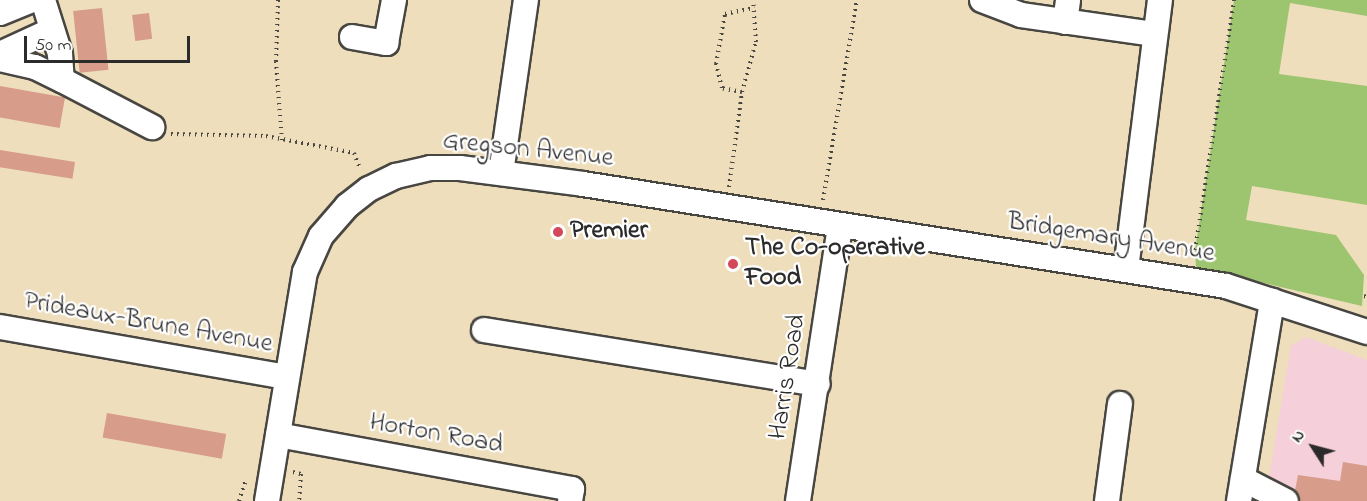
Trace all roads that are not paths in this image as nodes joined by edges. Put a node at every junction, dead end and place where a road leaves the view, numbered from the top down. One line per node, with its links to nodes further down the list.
1 (33, 0): 8 (street)
2 (43, 0): 9 (street)
3 (394, 0): 11 (street)
4 (526, 0): 16 (street)
5 (982, 0): 7 (street)
6 (1160, 0): 10 (street)
7 (1066, 11): 10 (street)
8 (0, 13)
9 (52, 30): 12 (street); 14 (street)
10 (1155, 34): 18 (street)
11 (351, 37)
12 (0, 54)
13 (0, 59): 14 (street)
14 (62, 80): 15 (street)
15 (152, 127)
16 (501, 173): 17 (street, Gregson Avenue); 23 (street, Gregson Avenue)
17 (830, 224): 18 (street, Bridgemary Avenue); 24 (street, Harris Road)
18 (1126, 269): 19 (street, Bridgemary Avenue)
19 (1272, 301): 22 (street, Bridgemary Avenue); 27 (street)
20 (0, 327): 23 (street, Prideaux-Brune Avenue)
21 (484, 330): 24 (street)
22 (1367, 332)
23 (287, 377): 26 (street, Gregson Avenue)
24 (818, 384): 30 (street, Harris Road)
25 (1120, 404): 31 (street)
26 (278, 435): 28 (street, Gregson Avenue); 29 (street, Horton Road)
27 (1241, 490): 32 (street)
28 (267, 501)
29 (570, 501)
30 (798, 501)
31 (1107, 501)
32 (1286, 501)

